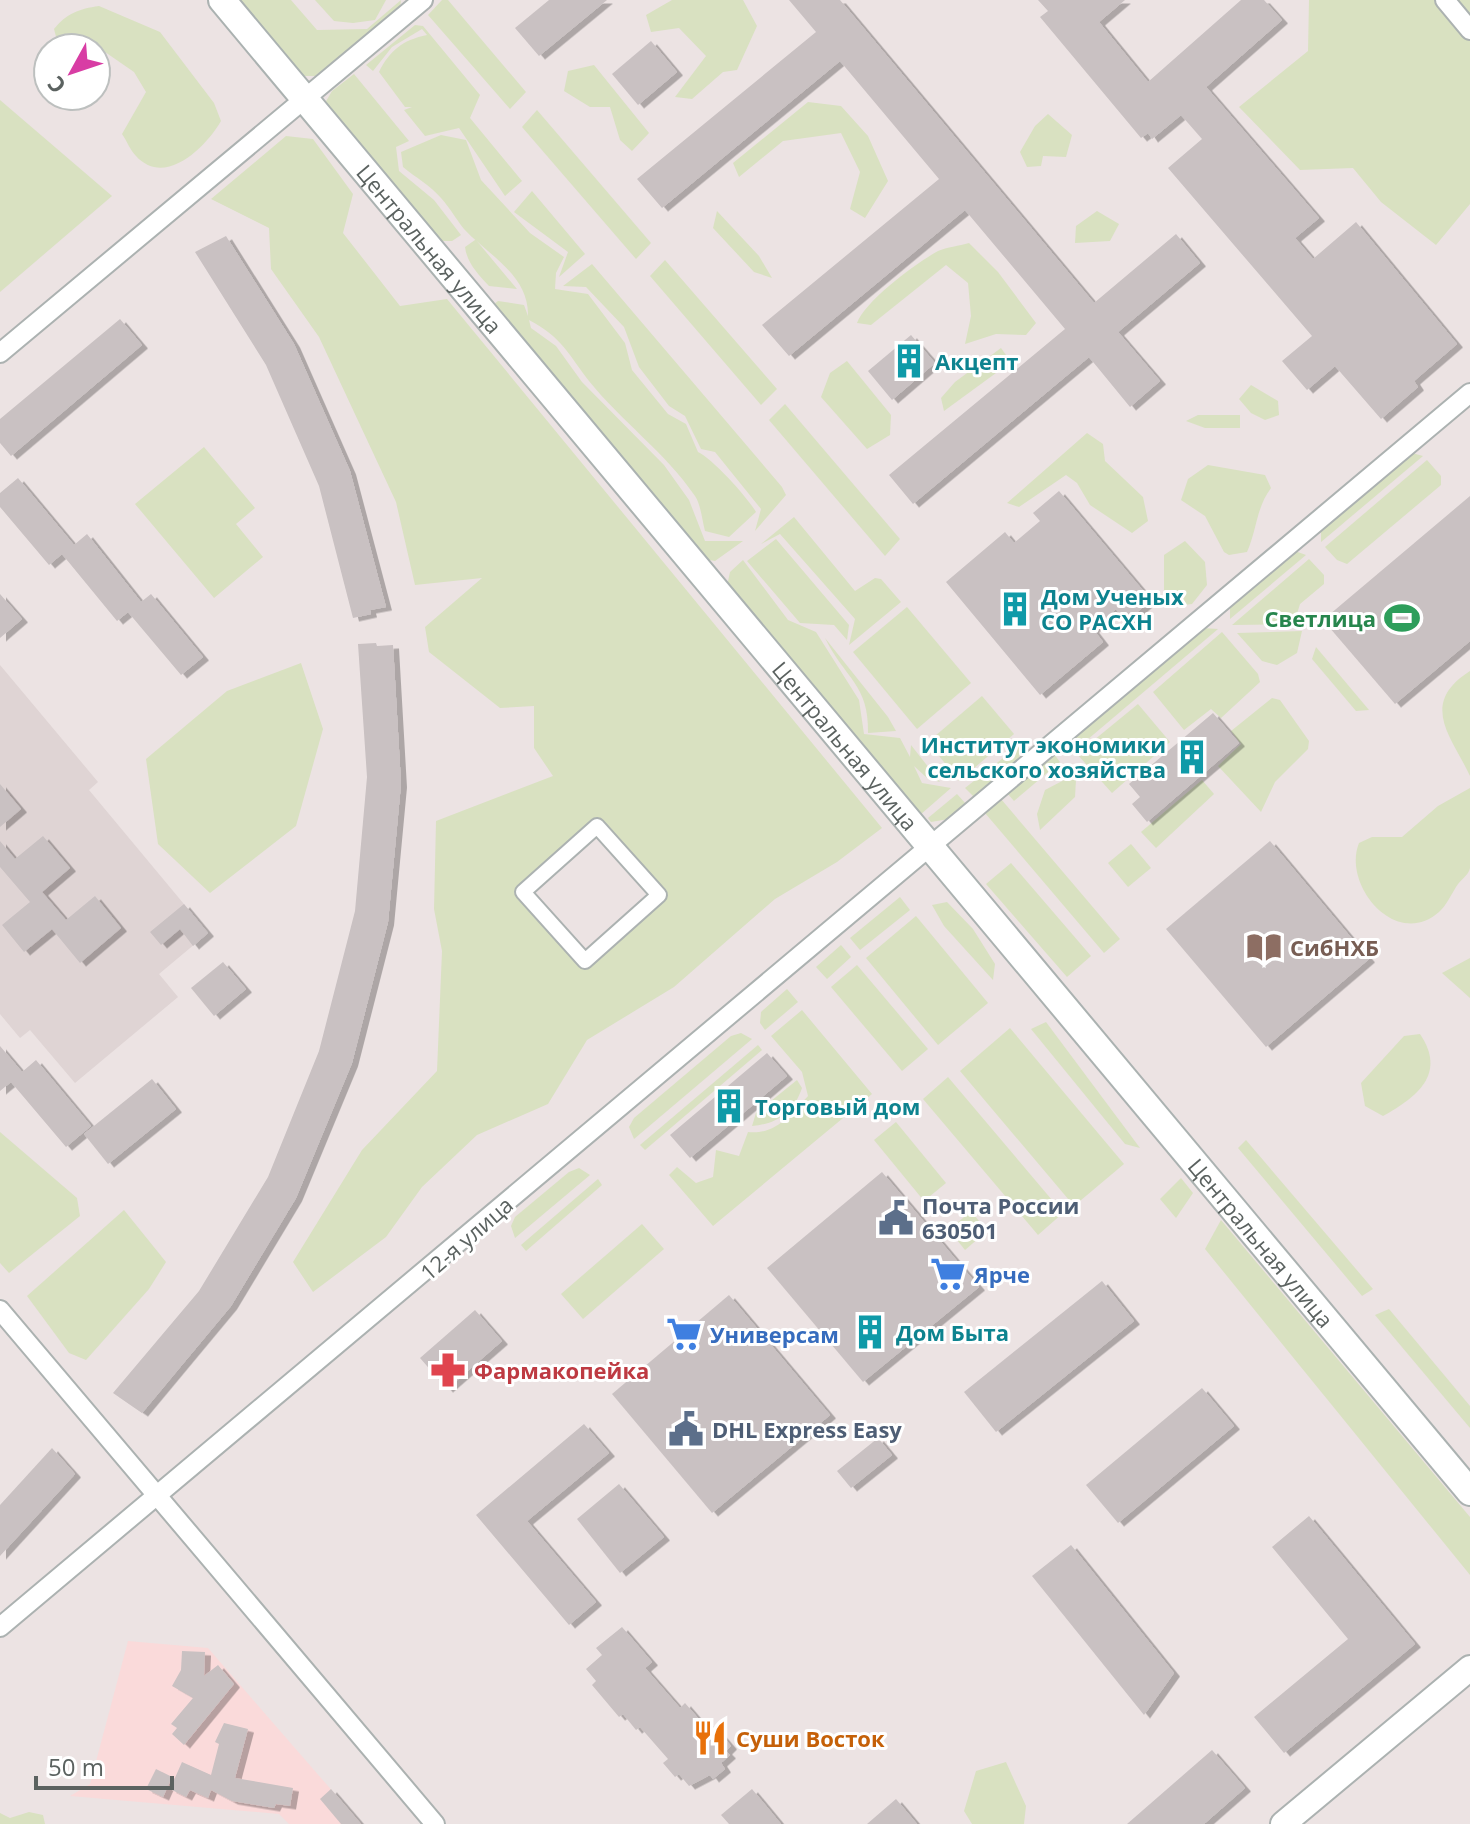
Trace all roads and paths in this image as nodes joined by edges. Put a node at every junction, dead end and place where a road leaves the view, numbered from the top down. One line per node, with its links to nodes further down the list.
1 (222, 0): 5 (main road, Центральная улица)
2 (423, 0): 5 (street)
3 (1445, 0): 4 (street)
4 (1470, 30)
5 (305, 98): 6 (street); 8 (main road, Центральная улица)
6 (0, 353)
7 (1470, 393): 8 (street, 12-я улица)
8 (931, 847): 11 (main road, Центральная улица); 12 (street, 12-я улица)
9 (585, 961): 9 (street)
10 (0, 1310): 12 (street)
11 (1470, 1492)
12 (158, 1495): 13 (street, 12-я улица); 15 (street)
13 (0, 1627)
14 (1470, 1668): 16 (street)
15 (435, 1824)
16 (1283, 1824)

